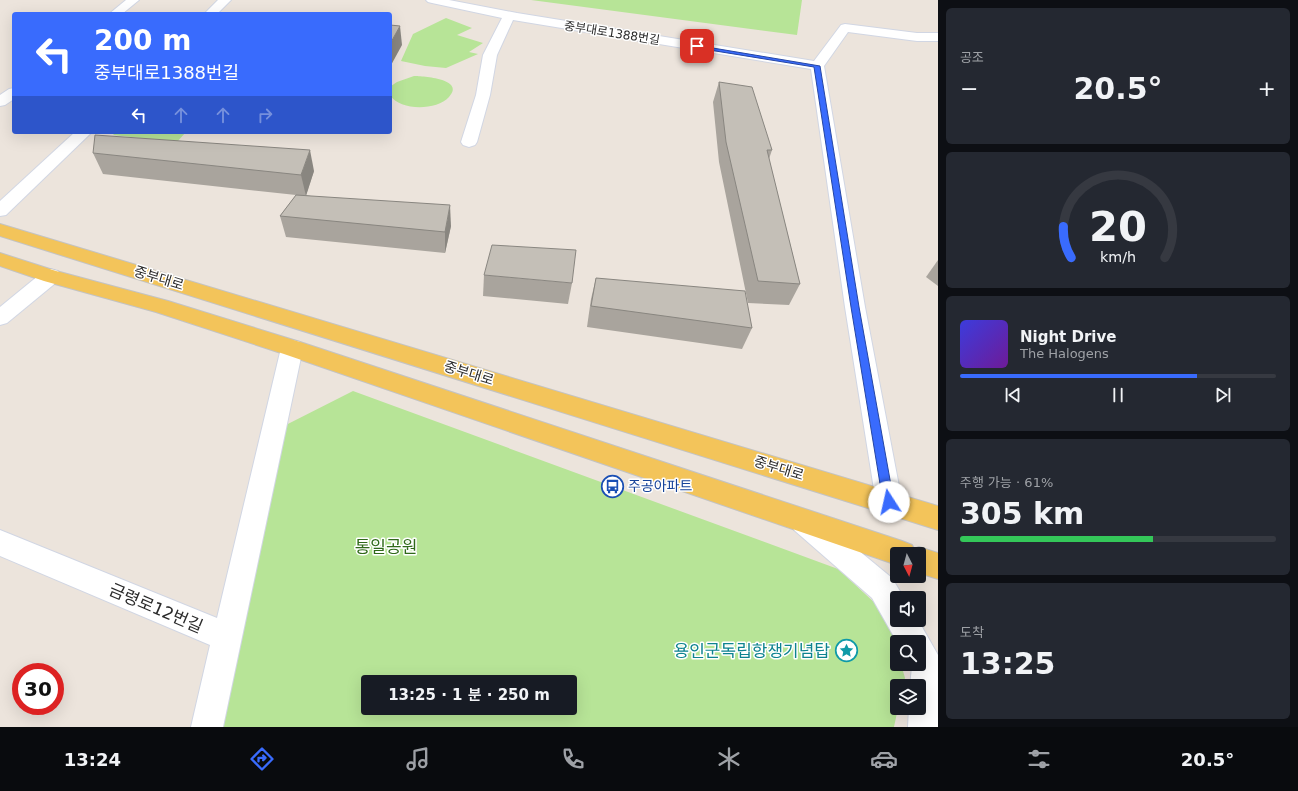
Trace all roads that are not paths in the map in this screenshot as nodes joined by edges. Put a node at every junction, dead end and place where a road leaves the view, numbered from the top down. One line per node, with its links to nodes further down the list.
1 (133, 0): 4 (street)
2 (225, 0): 5 (street)
3 (432, 0): 6 (street, 중부대로1388번길)
4 (118, 12)
5 (212, 12)
6 (510, 16): 8 (street, 중부대로1388번길); 14 (street)
7 (938, 37): 8 (street)
8 (817, 66): 21 (street)
9 (0, 84): 10 (street)
10 (12, 87)
11 (12, 93): 12 (street)
12 (0, 102)
13 (82, 134): 15 (street)
14 (470, 142)
15 (0, 211)
16 (0, 230): 21 (main road, 중부대로)
17 (0, 259): 18 (main road, 중부대로)
18 (51, 276): 19 (street); 20 (main road, 중부대로)
19 (0, 318)
20 (292, 348): 23 (main road, 중부대로); 29 (street)
21 (889, 502): 22 (main road, 중부대로)
22 (938, 518)
23 (802, 520): 25 (main road, 중부대로); 28 (street)
24 (0, 543): 29 (street, 금령로12번길)
25 (890, 550)
26 (926, 562): 27 (main road)
27 (938, 566)
28 (890, 602)
29 (227, 638): 31 (street)
30 (926, 663): 32 (street)
31 (207, 727)
32 (924, 727)

